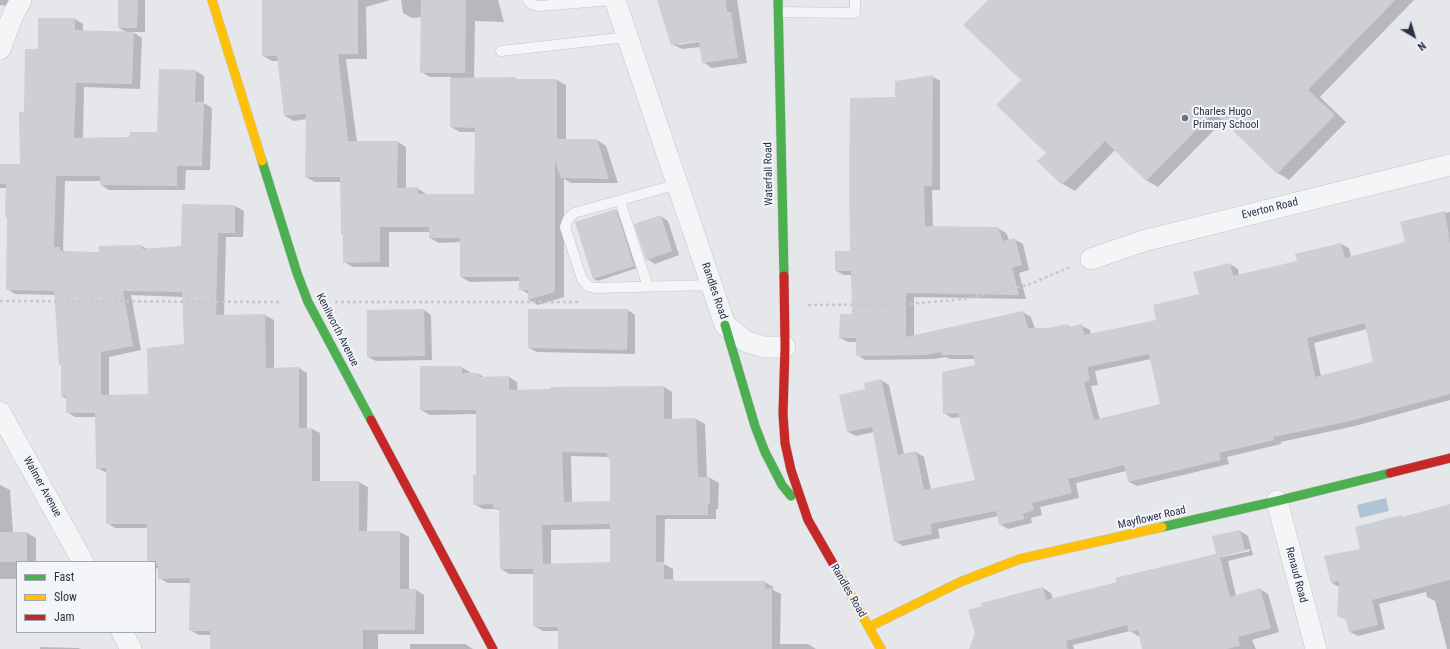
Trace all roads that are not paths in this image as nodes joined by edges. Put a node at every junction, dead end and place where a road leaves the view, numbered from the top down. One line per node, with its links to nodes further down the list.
1 (21, 0): 10 (street)
2 (212, 0): 28 (street, Kenilworth Avenue)
3 (528, 0): 4 (lane)
4 (612, 0)
5 (615, 0): 9 (street, Randles Road)
6 (778, 0): 8 (street, Waterfall Road)
7 (855, 0): 8 (lane)
8 (778, 12): 19 (street, Waterfall Road)
9 (628, 37): 11 (lane); 13 (street, Randles Road)
10 (0, 49)
11 (501, 51)
12 (1450, 165): 15 (street, Everton Road)
13 (678, 184): 14 (lane); 16 (street, Randles Road)
14 (620, 201): 17 (lane); 17 (lane)
15 (1091, 259)
16 (712, 285): 17 (lane); 18 (street, Randles Road)
17 (648, 287)
18 (725, 325): 19 (street, Randles Road); 23 (street)
19 (784, 347): 23 (street, Randles Road)
20 (0, 412): 24 (street, Walmer Avenue)
21 (1450, 458): 22 (street, Mayflower Road)
22 (1277, 501): 25 (street, Mayflower Road); 30 (street, Renaud Road)
23 (808, 520): 25 (street, Randles Road)
24 (83, 561)
25 (869, 627): 29 (street, Randles Road)
26 (123, 633): 27 (street)
27 (131, 649)
28 (493, 649)
29 (881, 649)
30 (1316, 649)

